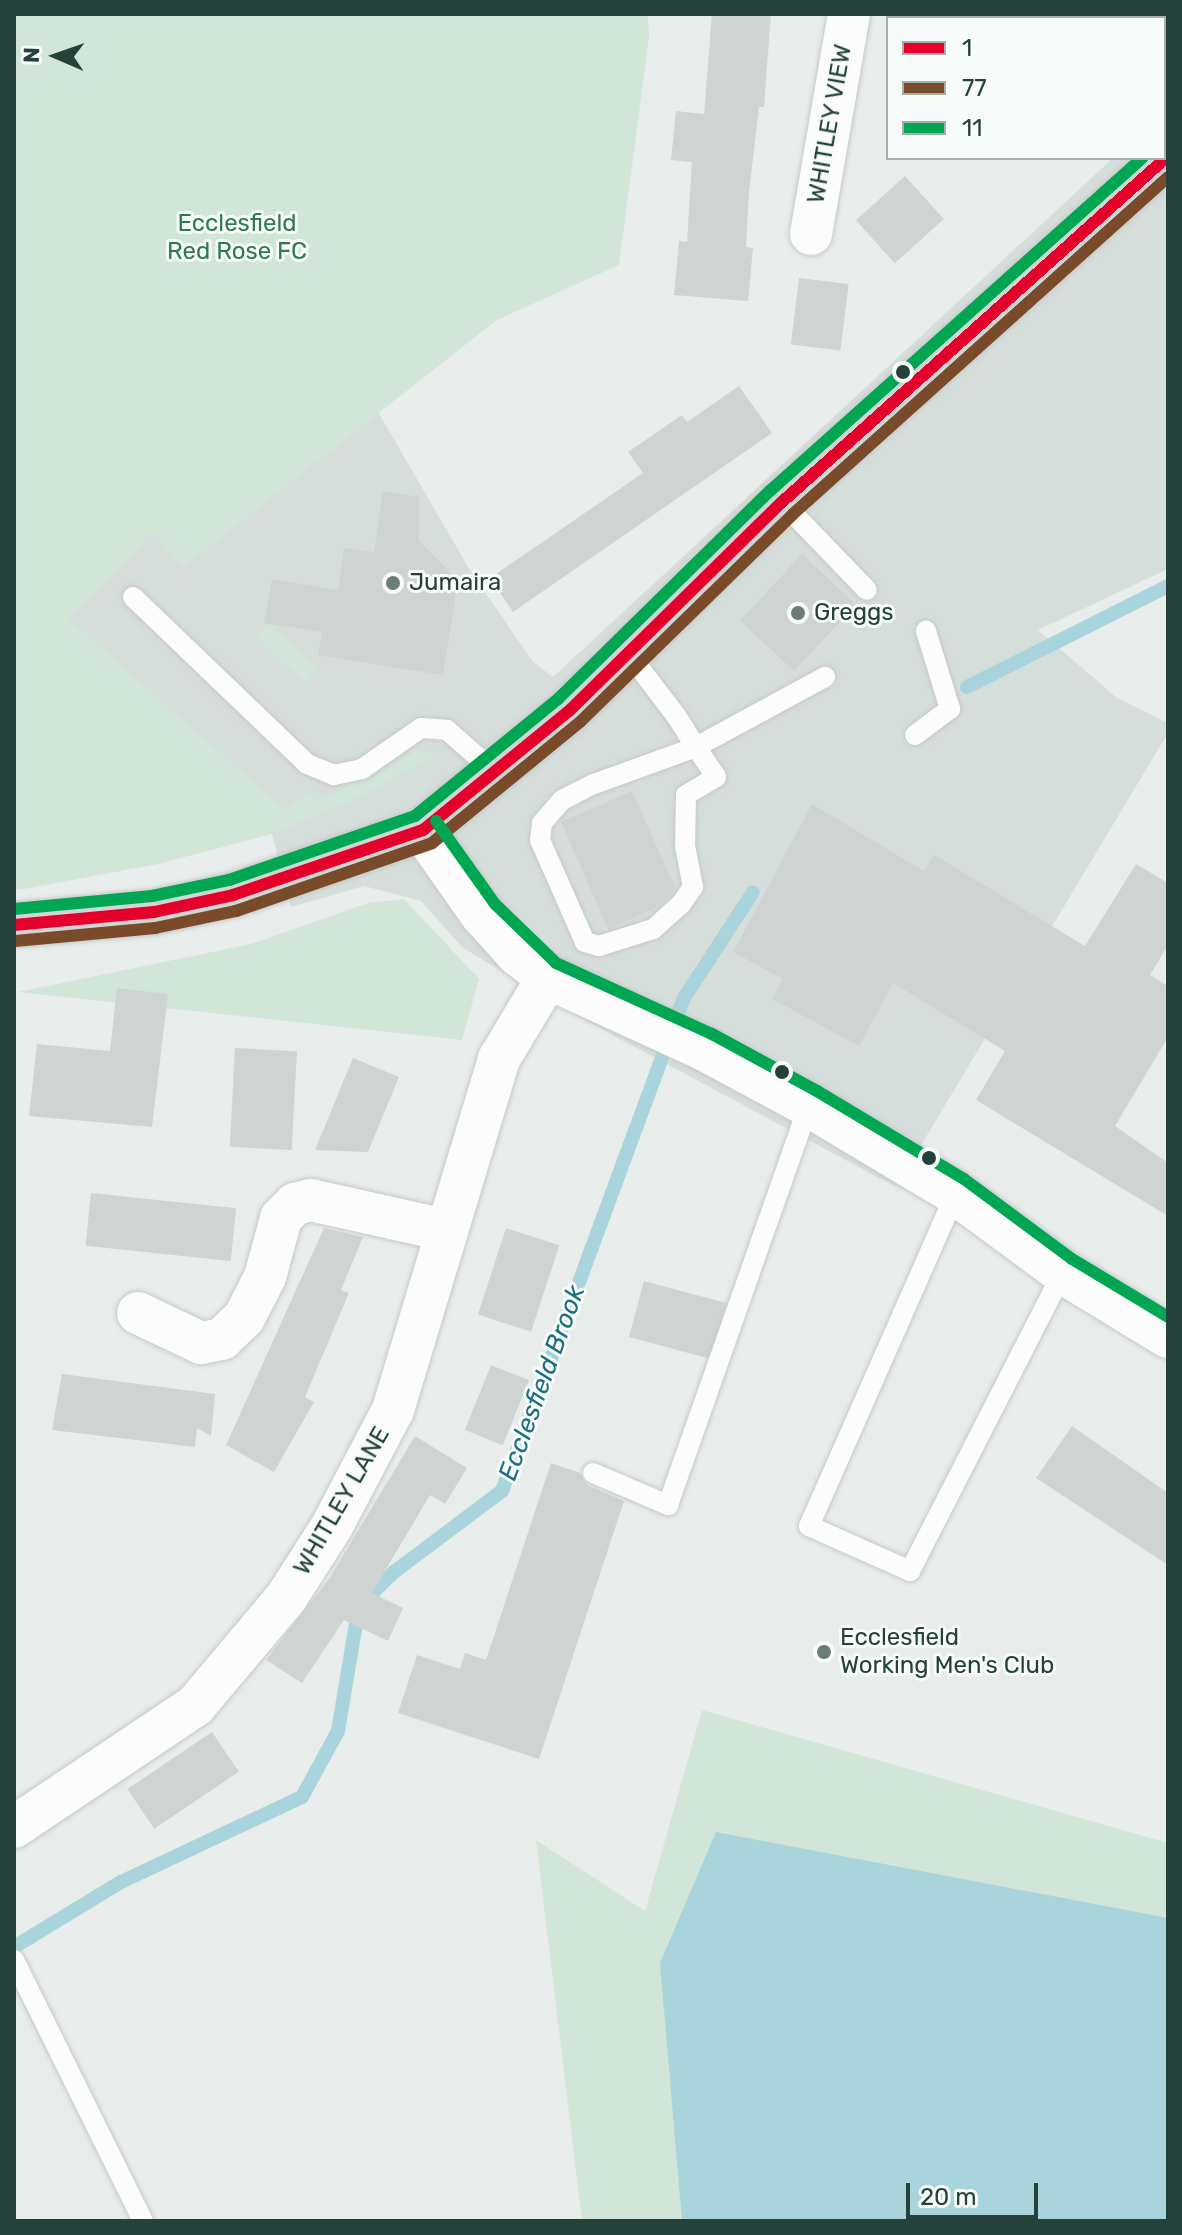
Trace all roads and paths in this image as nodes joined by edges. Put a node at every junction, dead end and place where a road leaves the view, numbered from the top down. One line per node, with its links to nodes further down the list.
1 (849, 14): 3 (street, WHITLEY VIEW)
2 (1164, 160): 4 (main road)
3 (811, 234)
4 (782, 502): 5 (lane); 8 (main road)
5 (867, 590)
6 (133, 597): 12 (lane)
7 (926, 631): 10 (lane)
8 (629, 654): 11 (lane); 12 (main road)
9 (825, 677): 11 (lane)
10 (915, 735)
11 (696, 747): 11 (lane)
12 (497, 774): 13 (main road)
13 (423, 830): 14 (main road); 15 (main road)
14 (14, 925)
15 (548, 977): 16 (main road); 18 (street, WHITLEY LANE)
16 (809, 1105): 17 (main road); 22 (lane)
17 (956, 1193): 19 (main road); 19 (lane)
18 (445, 1230): 20 (street); 23 (street, WHITLEY LANE)
19 (1063, 1272): 21 (main road)
20 (138, 1313)
21 (1168, 1336)
22 (593, 1473)
23 (14, 1827)
24 (14, 1960): 25 (lane)
25 (143, 2221)

